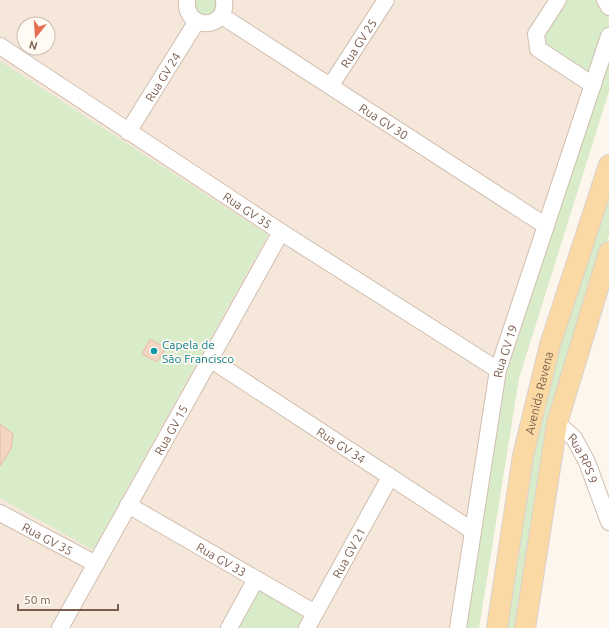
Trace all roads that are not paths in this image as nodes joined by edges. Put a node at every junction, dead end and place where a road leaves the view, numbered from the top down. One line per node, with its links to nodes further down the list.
1 (187, 0): 7 (street)
2 (386, 0): 10 (street, Rua GV 25)
3 (558, 0): 11 (street)
4 (606, 0): 5 (street)
5 (609, 7)
6 (223, 8): 7 (street); 10 (street, Rua GV 30)
7 (197, 21): 12 (street, Rua GV 24)
8 (609, 36): 11 (street, Rua GV 19)
9 (0, 46): 12 (street, Rua GV 35)
10 (330, 85): 14 (street, Rua GV 30)
11 (594, 85): 14 (street, Rua GV 19)
12 (128, 132): 15 (street, Rua GV 35)
13 (609, 165): 33 (main road, Avenida Ravena)
14 (546, 226): 18 (street, Rua GV 19)
15 (281, 232): 17 (street, Rua GV 15); 18 (street, Rua GV 35)
16 (609, 252): 19 (main road)
17 (210, 359): 20 (street, Rua GV 34); 22 (street, Rua GV 15)
18 (498, 370): 25 (street, Rua GV 19)
19 (557, 423): 21 (street, Rua RPS 9); 34 (main road)
20 (390, 476): 25 (street, Rua GV 34); 28 (street, Rua GV 21)
21 (603, 483): 24 (street, Rua RPS 9)
22 (128, 505): 26 (street, Rua GV 15); 27 (street, Rua GV 33)
23 (0, 513): 26 (street, Rua GV 35)
24 (609, 522)
25 (473, 531): 32 (street, Rua GV 19)
26 (96, 564): 29 (street, Rua GV 15)
27 (256, 579): 28 (street, Rua GV 33); 30 (street)
28 (315, 613): 31 (street, Rua GV 21)
29 (60, 628)
30 (229, 628)
31 (307, 628)
32 (458, 628)
33 (497, 628)
34 (525, 628)

